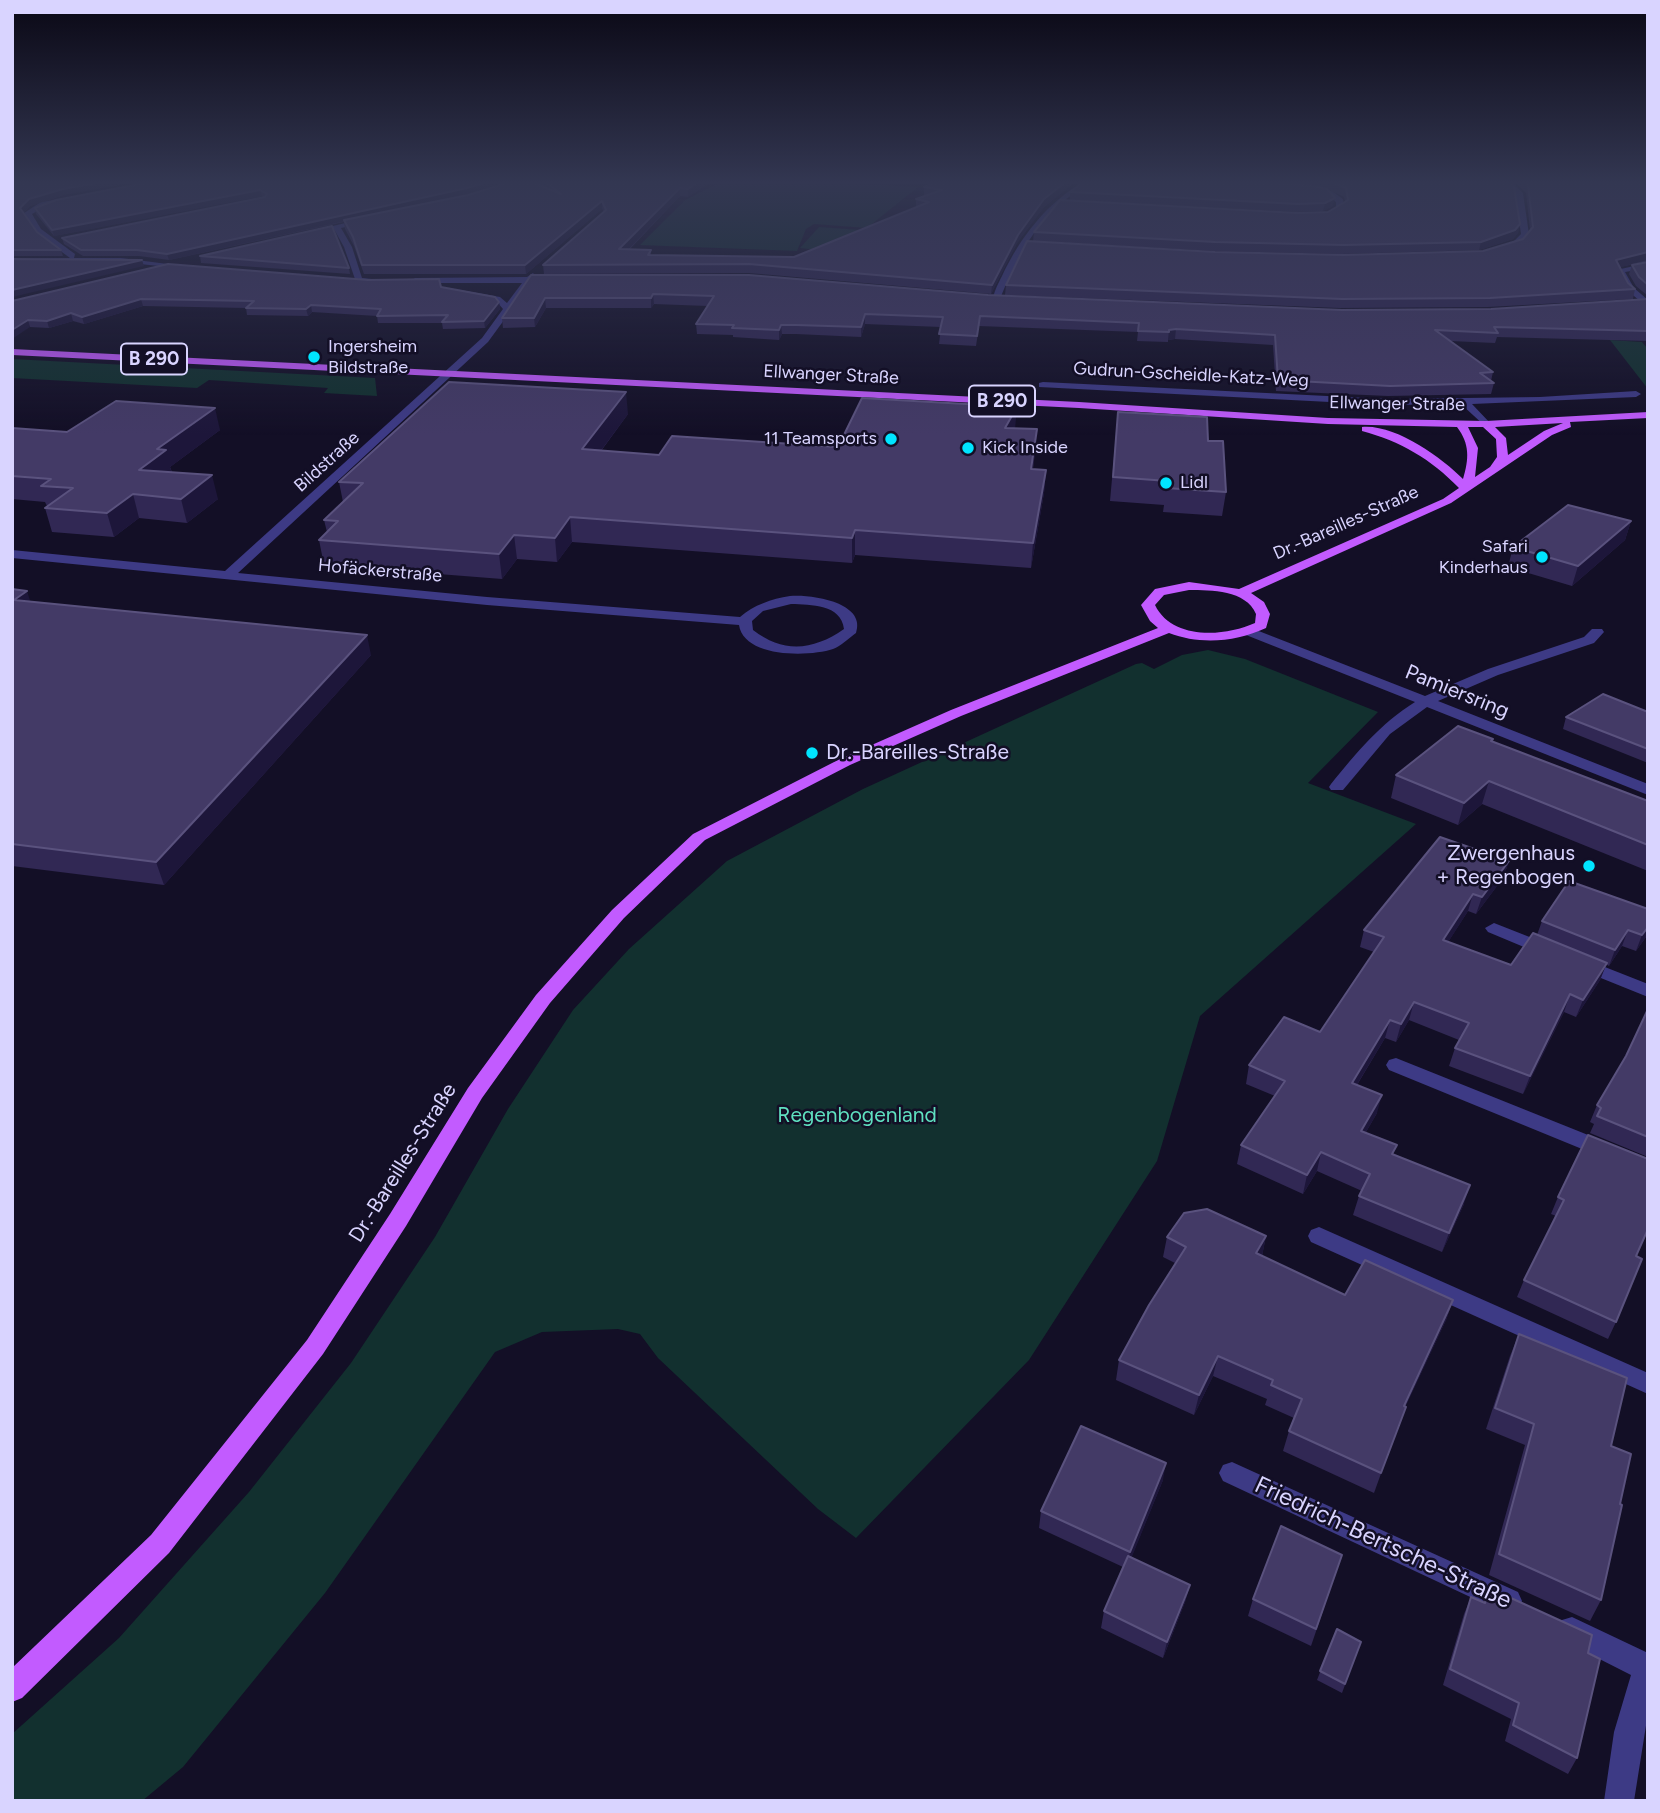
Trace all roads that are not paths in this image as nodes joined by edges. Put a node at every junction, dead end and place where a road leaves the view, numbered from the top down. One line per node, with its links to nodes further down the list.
1 (545, 265): 11 (street, Bildstraße)
2 (172, 266): 3 (street); 7 (street)
3 (177, 266)
4 (354, 266): 9 (street)
5 (1011, 266): 13 (street)
6 (1645, 266): 14 (street)
7 (146, 272)
8 (349, 279): 9 (street)
9 (359, 280): 12 (street)
10 (556, 280): 11 (street)
11 (529, 281): 12 (street); 16 (street, Bildstraße)
12 (399, 282): 16 (street)
13 (1010, 300)
14 (1647, 303): 15 (street)
15 (1633, 304)
16 (507, 308): 18 (street, Bildstraße)
17 (12, 352): 18 (main road, Ellwanger Straße / B 290)
18 (451, 373): 24 (main road, Ellwanger Straße / B 290); 30 (street, Bildstraße)
19 (1043, 385): 21 (street, Gudrun-Gscheidle-Katz-Weg)
20 (1636, 394): 21 (street, Gudrun-Gscheidle-Katz-Weg)
21 (1463, 400): 26 (street)
22 (1648, 415): 23 (main road, Ellwanger Straße / B 290)
23 (1580, 420): 26 (main road, Ellwanger Straße / B 290); 27 (main road, Dr.-Bareilles-Straße)
24 (1328, 421): 25 (main road, Ellwanger Straße / B 290); 28 (main road, Dr.-Bareilles-Straße)
25 (1460, 424): 26 (main road, Ellwanger Straße / B 290); 28 (main road)
26 (1486, 424): 27 (main road)
27 (1492, 472): 28 (main road, Dr.-Bareilles-Straße)
28 (1466, 489): 31 (main road, Dr.-Bareilles-Straße)
29 (12, 554): 30 (street, Hofäckerstraße)
30 (227, 576): 32 (street, Hofäckerstraße)
31 (1240, 593): 33 (main road); 34 (main road)
32 (744, 621): 32 (street)
33 (1169, 628): 34 (main road); 47 (main road, Dr.-Bareilles-Straße)
34 (1251, 632): 36 (street, Pamiersring)
35 (1597, 632): 36 (street)
36 (1426, 702): 37 (street); 38 (street, Pamiersring)
37 (1337, 787)
38 (1648, 790)
39 (1494, 928): 40 (street)
40 (1648, 991)
41 (1396, 1065): 42 (street)
42 (1648, 1168)
43 (1319, 1236): 44 (street)
44 (1648, 1384)
45 (1232, 1473): 46 (street, Friedrich-Bertsche-Straße)
46 (1647, 1668): 48 (street, Friedrich-Bertsche-Straße)
47 (12, 1688)
48 (1619, 1801)

